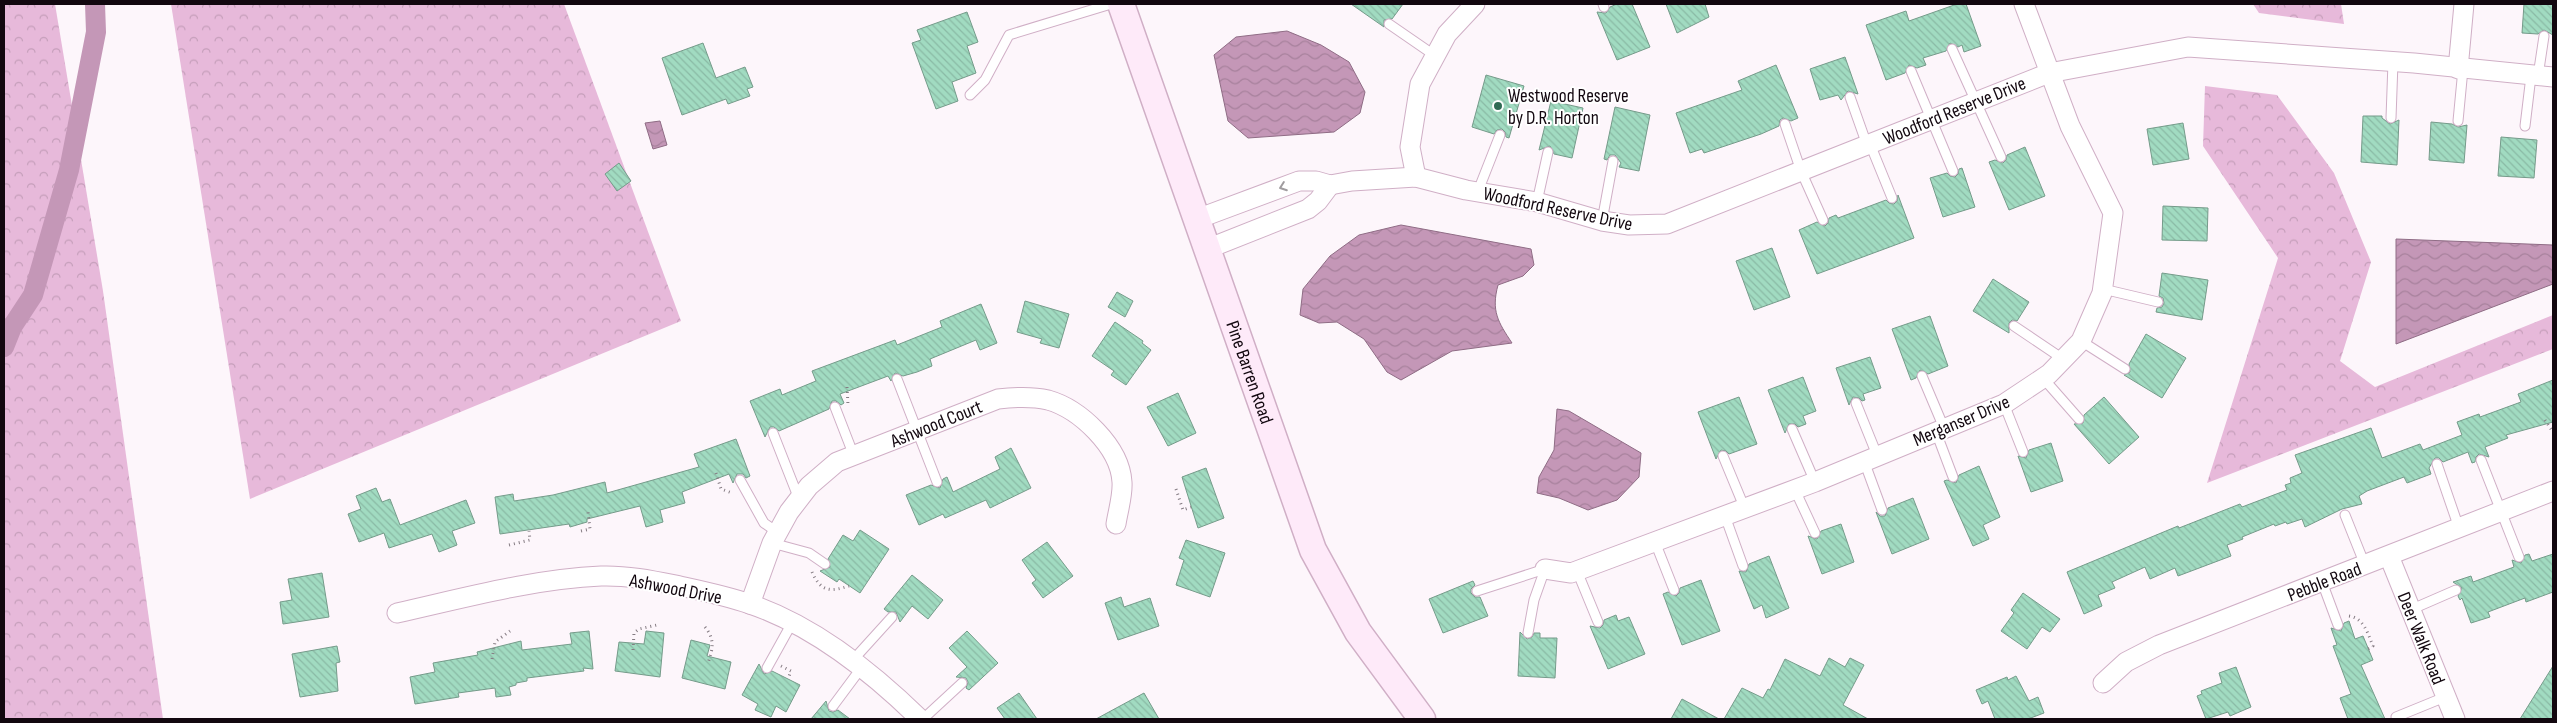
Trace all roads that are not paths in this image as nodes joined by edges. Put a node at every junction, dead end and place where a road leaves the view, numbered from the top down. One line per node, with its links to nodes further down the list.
1 (1111, 4): 15 (lane)
2 (1121, 4): 35 (main road, Pine Barren Road)
3 (2024, 4): 13 (street, Merganser Drive)
4 (2464, 4): 11 (street)
5 (1471, 5): 9 (street)
6 (1389, 24): 9 (lane)
7 (2544, 36): 14 (lane)
8 (1952, 49): 17 (lane)
9 (1434, 55): 30 (street)
10 (2393, 62): 11 (street, Woodford Reserve Drive); 13 (street, Woodford Reserve Drive); 18 (lane)
11 (2460, 69): 14 (street, Woodford Reserve Drive); 20 (lane)
12 (1911, 71): 19 (lane)
13 (2049, 73): 17 (street, Woodford Reserve Drive); 39 (street, Merganser Drive)
14 (2541, 76): 22 (lane)
15 (970, 95)
16 (1850, 97): 24 (lane)
17 (1977, 101): 19 (street, Woodford Reserve Drive); 26 (lane)
18 (2391, 118)
19 (1931, 120): 24 (street, Woodford Reserve Drive); 29 (lane)
20 (2458, 122)
21 (1785, 124): 28 (lane)
22 (2526, 126)
23 (1500, 135): 32 (lane)
24 (1868, 144): 28 (street, Woodford Reserve Drive); 33 (lane)
25 (1548, 152): 34 (lane)
26 (2001, 157)
27 (1612, 161): 37 (lane)
28 (1801, 171): 36 (lane); 37 (street, Woodford Reserve Drive)
29 (1953, 171)
30 (1416, 177): 31 (street, Woodford Reserve Drive); 32 (street, Woodford Reserve Drive)
31 (1330, 185): 35 (street, Woodford Reserve Drive, one-way to 35); 38 (street)
32 (1478, 191): 34 (street, Woodford Reserve Drive)
33 (1892, 198)
34 (1537, 202): 37 (street, Woodford Reserve Drive)
35 (1197, 219): 38 (main road, Pine Barren Road)
36 (1823, 220)
37 (1602, 221)
38 (1208, 249): 106 (main road, Pine Barren Road)
39 (2103, 289): 40 (lane); 42 (street, Merganser Drive)
40 (2158, 302)
41 (2014, 326): 43 (lane)
42 (2081, 340): 43 (street, Merganser Drive); 44 (lane)
43 (2063, 359): 47 (street, Merganser Drive)
44 (2125, 369)
45 (1922, 376): 53 (lane)
46 (897, 378): 54 (lane)
47 (2043, 378): 49 (street, Merganser Drive); 51 (lane)
48 (1856, 403): 59 (lane)
49 (2004, 404): 53 (street, Merganser Drive); 56 (lane)
50 (835, 407): 57 (lane)
51 (2080, 419)
52 (1792, 430): 65 (lane)
53 (1940, 430): 59 (street, Merganser Drive); 62 (lane)
54 (916, 431): 57 (street, Ashwood Court); 64 (lane); 74 (street, Ashwood Court)
55 (773, 434): 68 (lane)
56 (2023, 452)
57 (854, 456): 68 (street, Ashwood Court)
58 (1723, 456): 69 (lane)
59 (1871, 458): 65 (street, Merganser Drive); 70 (lane)
60 (2481, 460): 71 (lane)
61 (2437, 464): 75 (lane)
62 (1953, 477)
63 (740, 480): 77 (lane)
64 (937, 482)
65 (1815, 482): 66 (street, Merganser Drive)
66 (1795, 490): 69 (street, Merganser Drive); 76 (lane)
67 (2553, 491): 71 (street, Pebble Road)
68 (799, 499): 77 (street, Ashwood Court)
69 (1745, 508): 73 (street, Merganser Drive)
70 (1882, 510)
71 (2500, 512): 75 (street, Pebble Road); 80 (lane)
72 (2346, 515): 82 (lane)
73 (1725, 516): 78 (street, Merganser Drive); 83 (lane)
74 (1116, 524)
75 (2459, 528): 79 (street, Pebble Road)
76 (1815, 533)
77 (775, 538): 81 (lane); 90 (street, Ashwood Court)
78 (1654, 542): 85 (street, Merganser Drive); 87 (lane)
79 (2389, 556): 82 (street, Pebble Road); 91 (street, Deer Walk Road)
80 (2520, 557)
81 (825, 564)
82 (2365, 565): 86 (street, Pebble Road)
83 (1743, 566)
84 (1545, 569): 85 (street, Merganser Drive); 89 (lane); 97 (lane)
85 (1577, 571): 95 (lane)
86 (2322, 582): 94 (lane); 101 (street, Pebble Road)
87 (1674, 590)
88 (2456, 590): 91 (lane)
89 (1477, 591)
90 (750, 604): 92 (street, Ashwood Drive); 96 (street, Ashwood Drive)
91 (2410, 610): 102 (street, Deer Walk Road)
92 (397, 613)
93 (892, 617): 98 (lane)
94 (2336, 621)
95 (1598, 622)
96 (792, 623): 98 (street, Ashwood Drive); 99 (lane)
97 (1528, 633)
98 (857, 663): 103 (lane); 105 (street, Ashwood Drive)
99 (767, 668)
100 (962, 683): 105 (lane)
101 (2103, 683)
102 (2445, 696): 104 (lane); 107 (street, Deer Walk Road)
103 (833, 706)
104 (2396, 717)
105 (922, 719)
106 (1422, 719)
107 (2454, 719)

